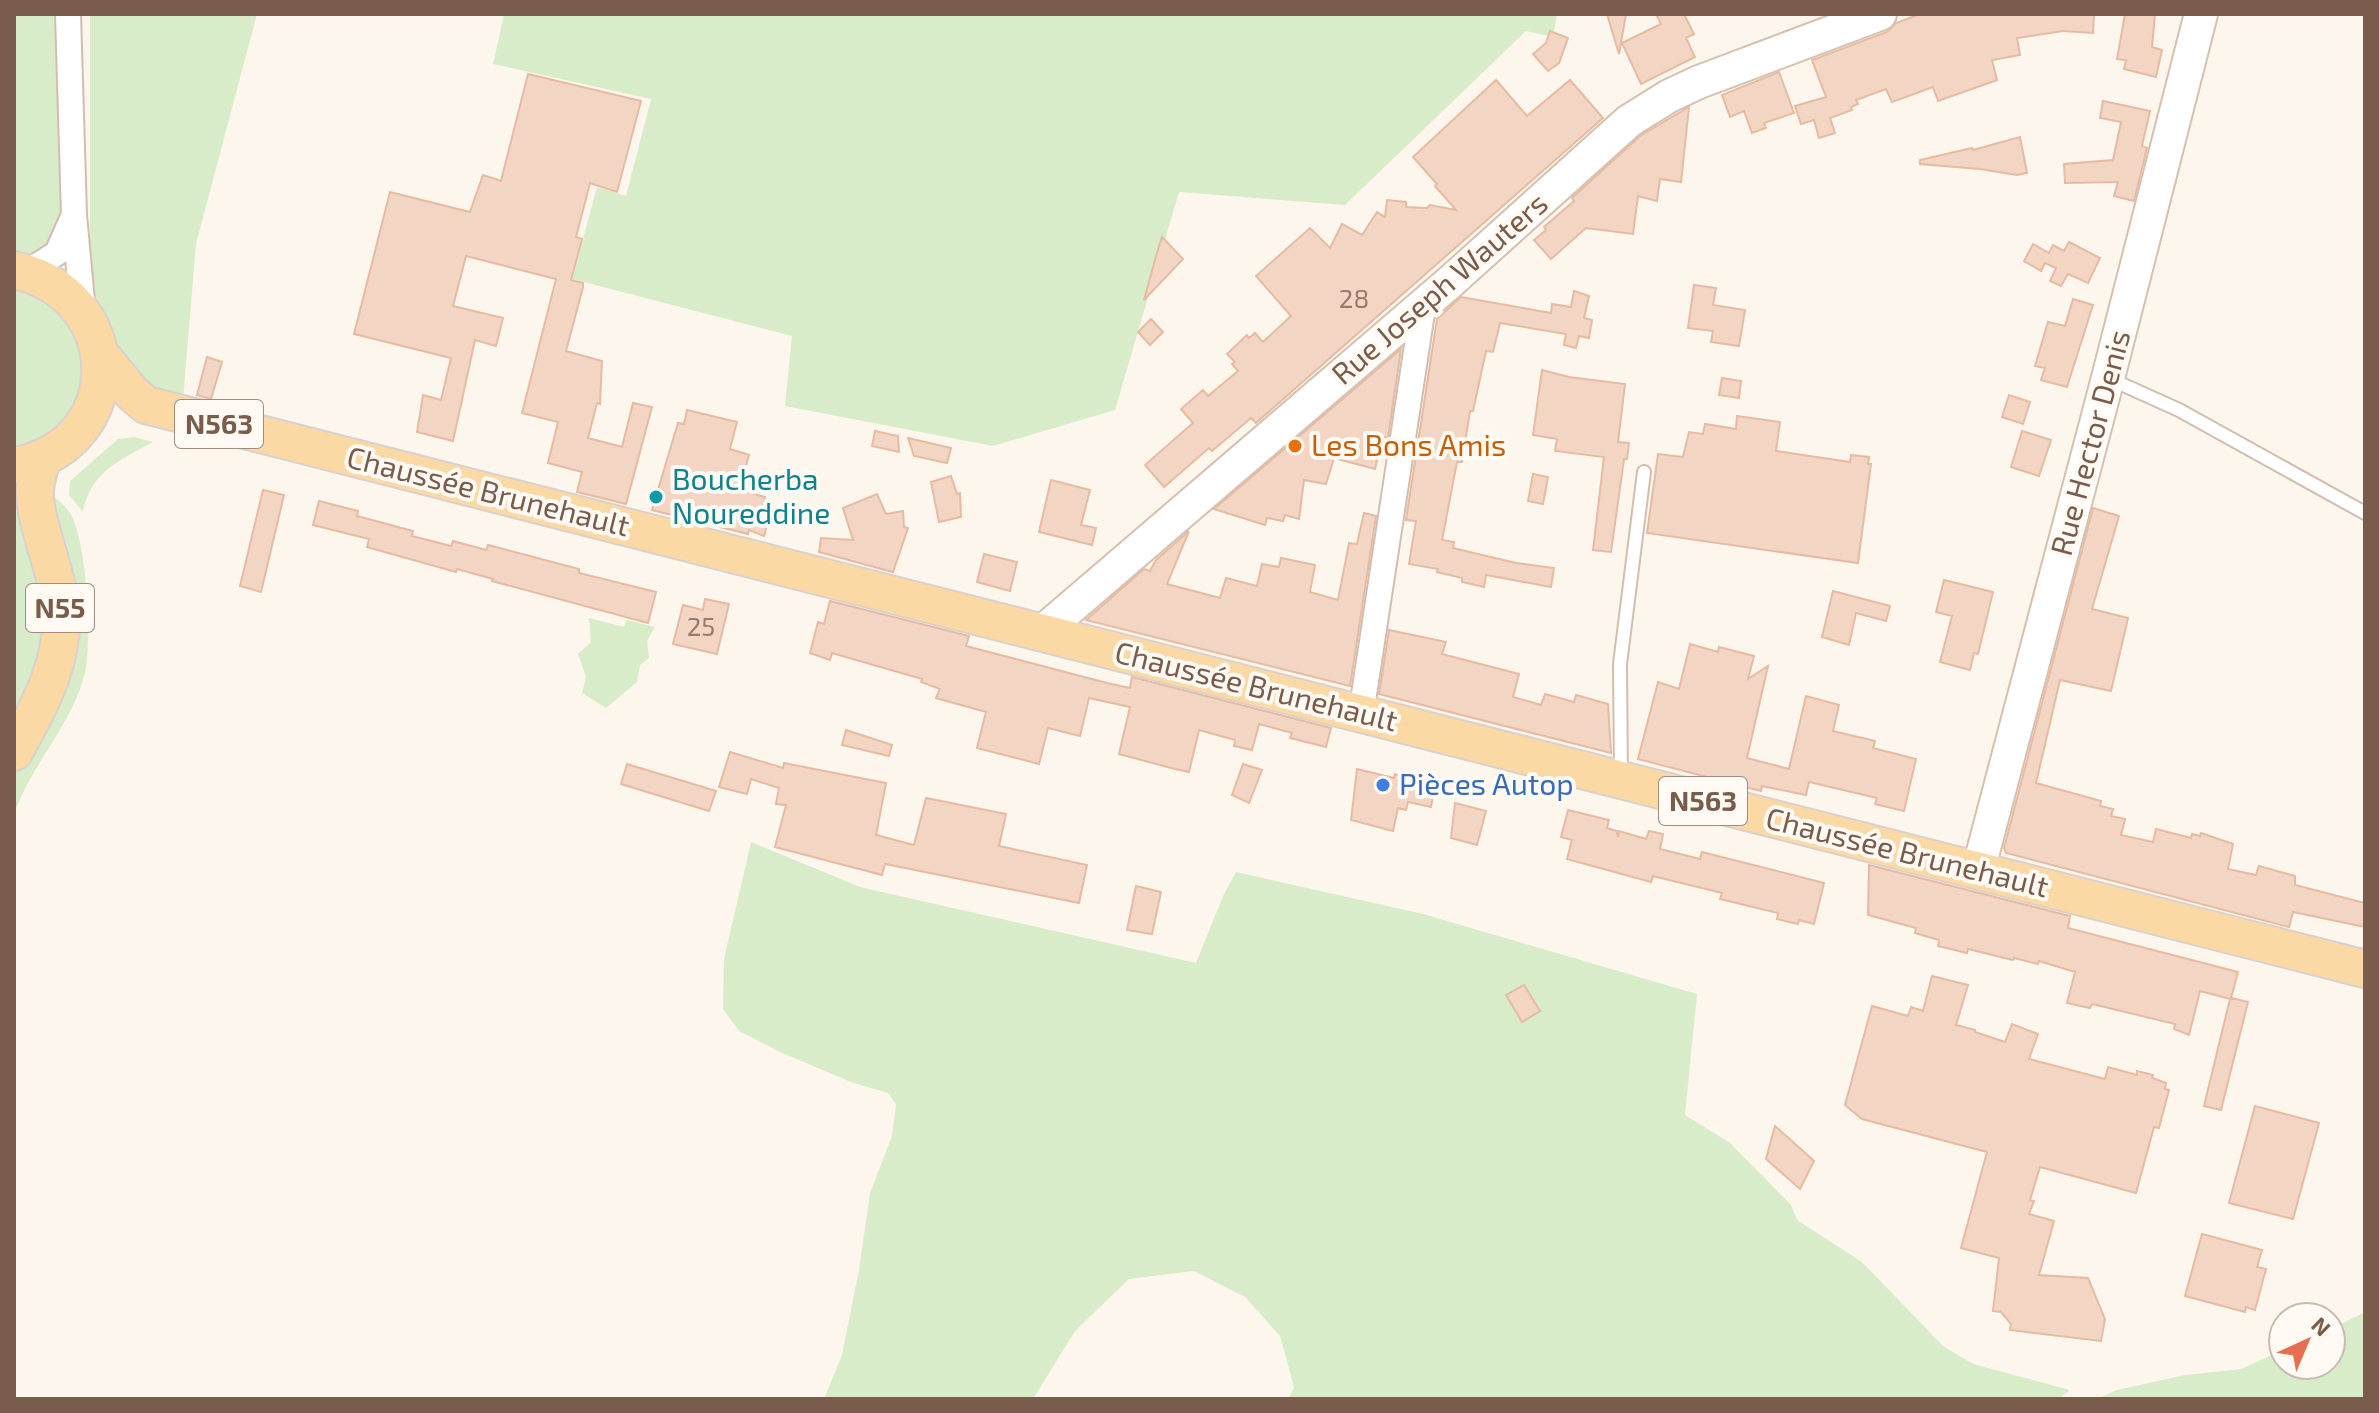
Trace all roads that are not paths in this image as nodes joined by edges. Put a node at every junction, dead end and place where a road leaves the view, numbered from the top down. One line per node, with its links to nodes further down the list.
1 (68, 14): 4 (street)
2 (1880, 14): 6 (street, Rue Joseph Wauters)
3 (2201, 14): 9 (street, Rue Hector Denis)
4 (74, 215): 5 (street); 7 (street)
5 (20, 271): 7 (main road, N55)
6 (1423, 306): 15 (street, Rue Joseph Wauters); 16 (street)
7 (83, 312): 8 (main road, N55)
8 (100, 354): 10 (main road, N563); 11 (main road, N55)
9 (2108, 378): 14 (lane); 19 (street, Rue Hector Denis)
10 (146, 405): 11 (main road, N563); 15 (main road, Chaussée Brunehault / N563)
11 (77, 431): 12 (main road, N55)
12 (28, 462): 17 (main road, N55)
13 (1644, 472): 18 (lane)
14 (2365, 513)
15 (1041, 633): 16 (main road, Chaussée Brunehault / N563)
16 (1361, 714): 18 (main road, Chaussée Brunehault / N563)
17 (14, 752)
18 (1621, 780): 19 (main road, Chaussée Brunehault / N563)
19 (1978, 871): 20 (main road, Chaussée Brunehault / N563)
20 (2365, 969)

